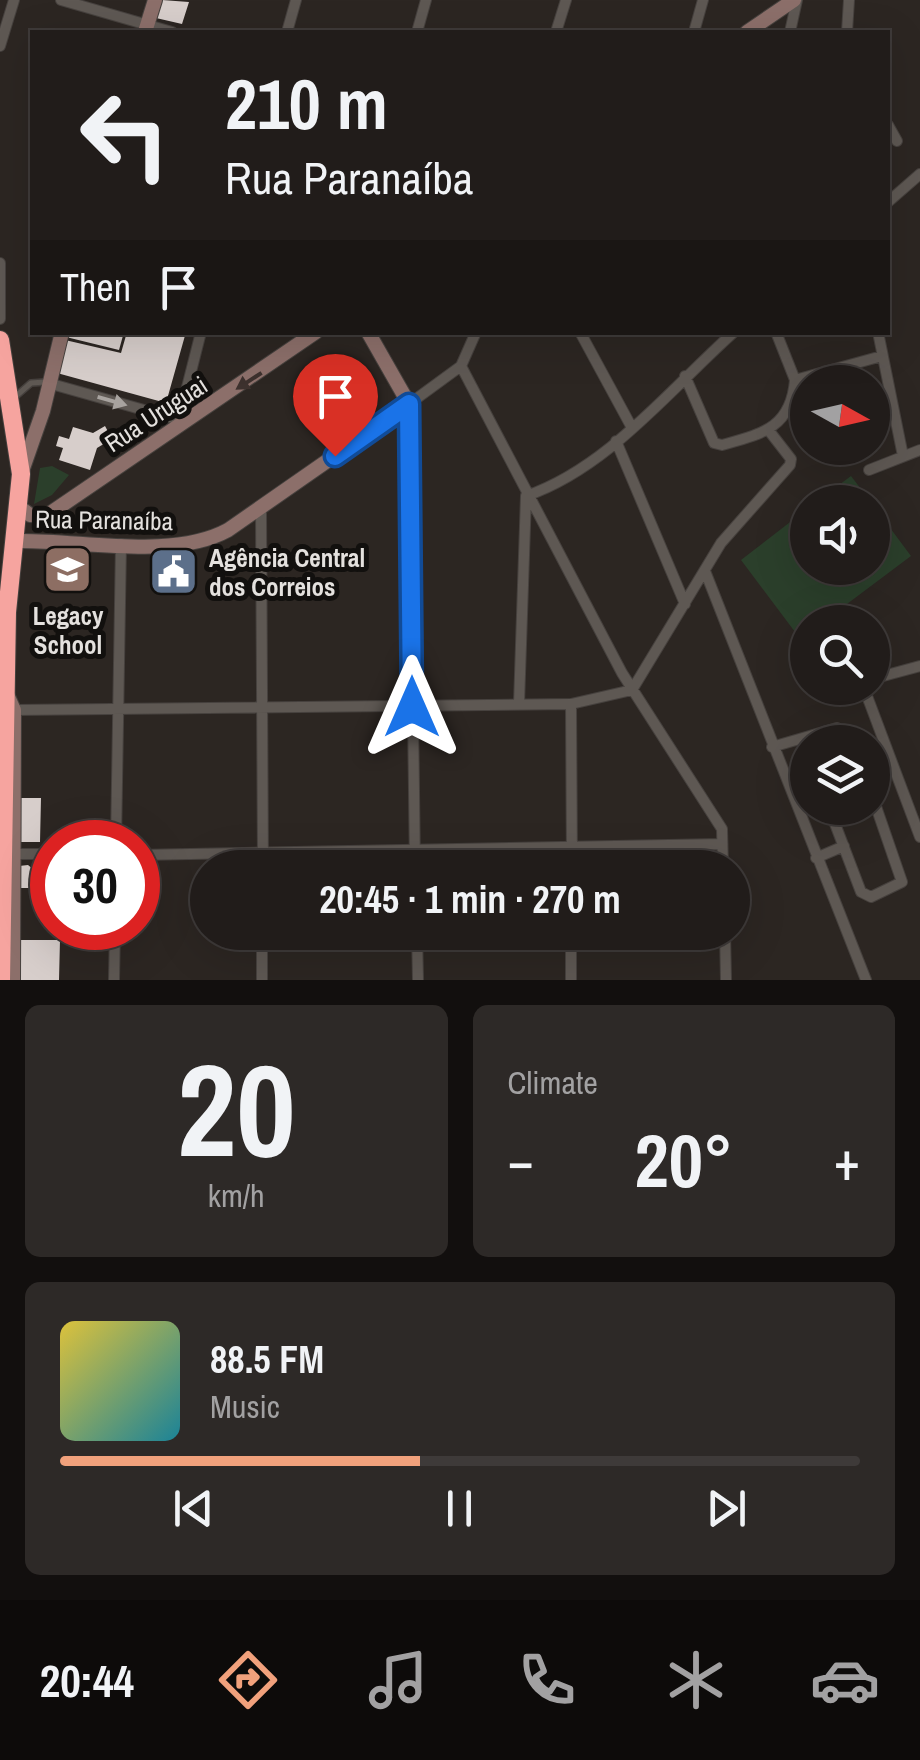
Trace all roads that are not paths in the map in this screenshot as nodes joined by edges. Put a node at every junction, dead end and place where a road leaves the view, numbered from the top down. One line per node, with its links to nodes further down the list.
1 (14, 0): 18 (street)
2 (61, 0): 10 (street)
3 (155, 0): 10 (street)
4 (296, 0): 11 (street)
5 (426, 0): 12 (street)
6 (566, 0): 13 (street)
7 (703, 0): 14 (street)
8 (795, 0): 15 (street); 16 (street)
9 (849, 0): 17 (street)
10 (146, 29)
11 (288, 30)
12 (418, 30)
13 (557, 30)
14 (695, 30)
15 (750, 30)
16 (790, 30)
17 (847, 30)
18 (0, 46)
19 (890, 129): 20 (street)
20 (898, 141)
21 (920, 174): 22 (street)
22 (890, 200)
23 (0, 263): 24 (street)
24 (0, 319)
25 (61, 335): 40 (street)
26 (200, 335): 44 (street)
27 (311, 335): 44 (street, Rua Uruguai, one-way to 44)
28 (370, 335): 43 (street)
29 (475, 335): 37 (street)
30 (582, 335): 45 (street)
31 (731, 335): 39 (street)
32 (777, 335): 38 (street)
33 (878, 335): 35 (street)
34 (0, 340): 41 (highway)
35 (882, 356): 36 (street); 49 (street)
36 (849, 365)
37 (461, 366): 43 (street, Rua Paranaíba); 52 (street)
38 (790, 367)
39 (685, 376): 45 (street); 46 (street)
40 (48, 383): 41 (lane); 44 (street, one-way to 44); 51 (street)
41 (6, 397): 51 (highway)
42 (790, 402): 46 (street)
43 (409, 404): 54 (street, Rua Paranaíba); 69 (street)
44 (177, 422): 55 (street, Rua Uruguai)
45 (632, 426): 47 (street)
46 (770, 432): 59 (street)
47 (616, 440): 52 (street); 60 (street)
48 (920, 450): 49 (street)
49 (903, 456): 50 (street)
50 (869, 470)
51 (21, 474): 53 (highway)
52 (526, 496): 64 (street); 65 (street)
53 (18, 506): 55 (street); 56 (highway)
54 (260, 509): 58 (street, Rua Paranaíba); 70 (street)
55 (46, 516): 57 (street)
56 (7, 537): 57 (street, Rua Paranaíba); 63 (highway)
57 (50, 540): 58 (street, Rua Paranaíba)
58 (121, 543): 68 (street)
59 (705, 572): 60 (street); 73 (street)
60 (685, 604): 64 (street)
61 (920, 666): 62 (street)
62 (890, 674)
63 (4, 688): 71 (street); 94 (highway)
64 (632, 690): 66 (street); 78 (street)
65 (519, 704): 66 (street); 69 (street)
66 (571, 704): 80 (street)
67 (870, 705): 77 (street)
68 (116, 706): 70 (street); 71 (street); 74 (street)
69 (412, 707): 70 (street); 82 (street)
70 (264, 708): 81 (street)
71 (14, 710): 84 (street)
72 (790, 742): 73 (street)
73 (772, 747): 88 (street)
74 (116, 820)
75 (836, 825): 79 (street)
76 (882, 825): 79 (street)
77 (920, 837)
78 (722, 844): 80 (street); 83 (street)
79 (844, 846): 88 (street)
80 (572, 849): 82 (street)
81 (263, 850)
82 (415, 850)
83 (722, 850)
84 (14, 854): 85 (street); 95 (street)
85 (30, 854)
86 (160, 856): 87 (street)
87 (190, 858)
88 (816, 858): 101 (street)
89 (115, 950): 96 (street)
90 (262, 950): 97 (street)
91 (417, 950): 98 (street)
92 (572, 950): 99 (street)
93 (725, 950): 100 (street)
94 (0, 980)
95 (13, 980)
96 (114, 980)
97 (262, 980)
98 (418, 980)
99 (571, 980)
100 (726, 980)
101 (866, 980)

